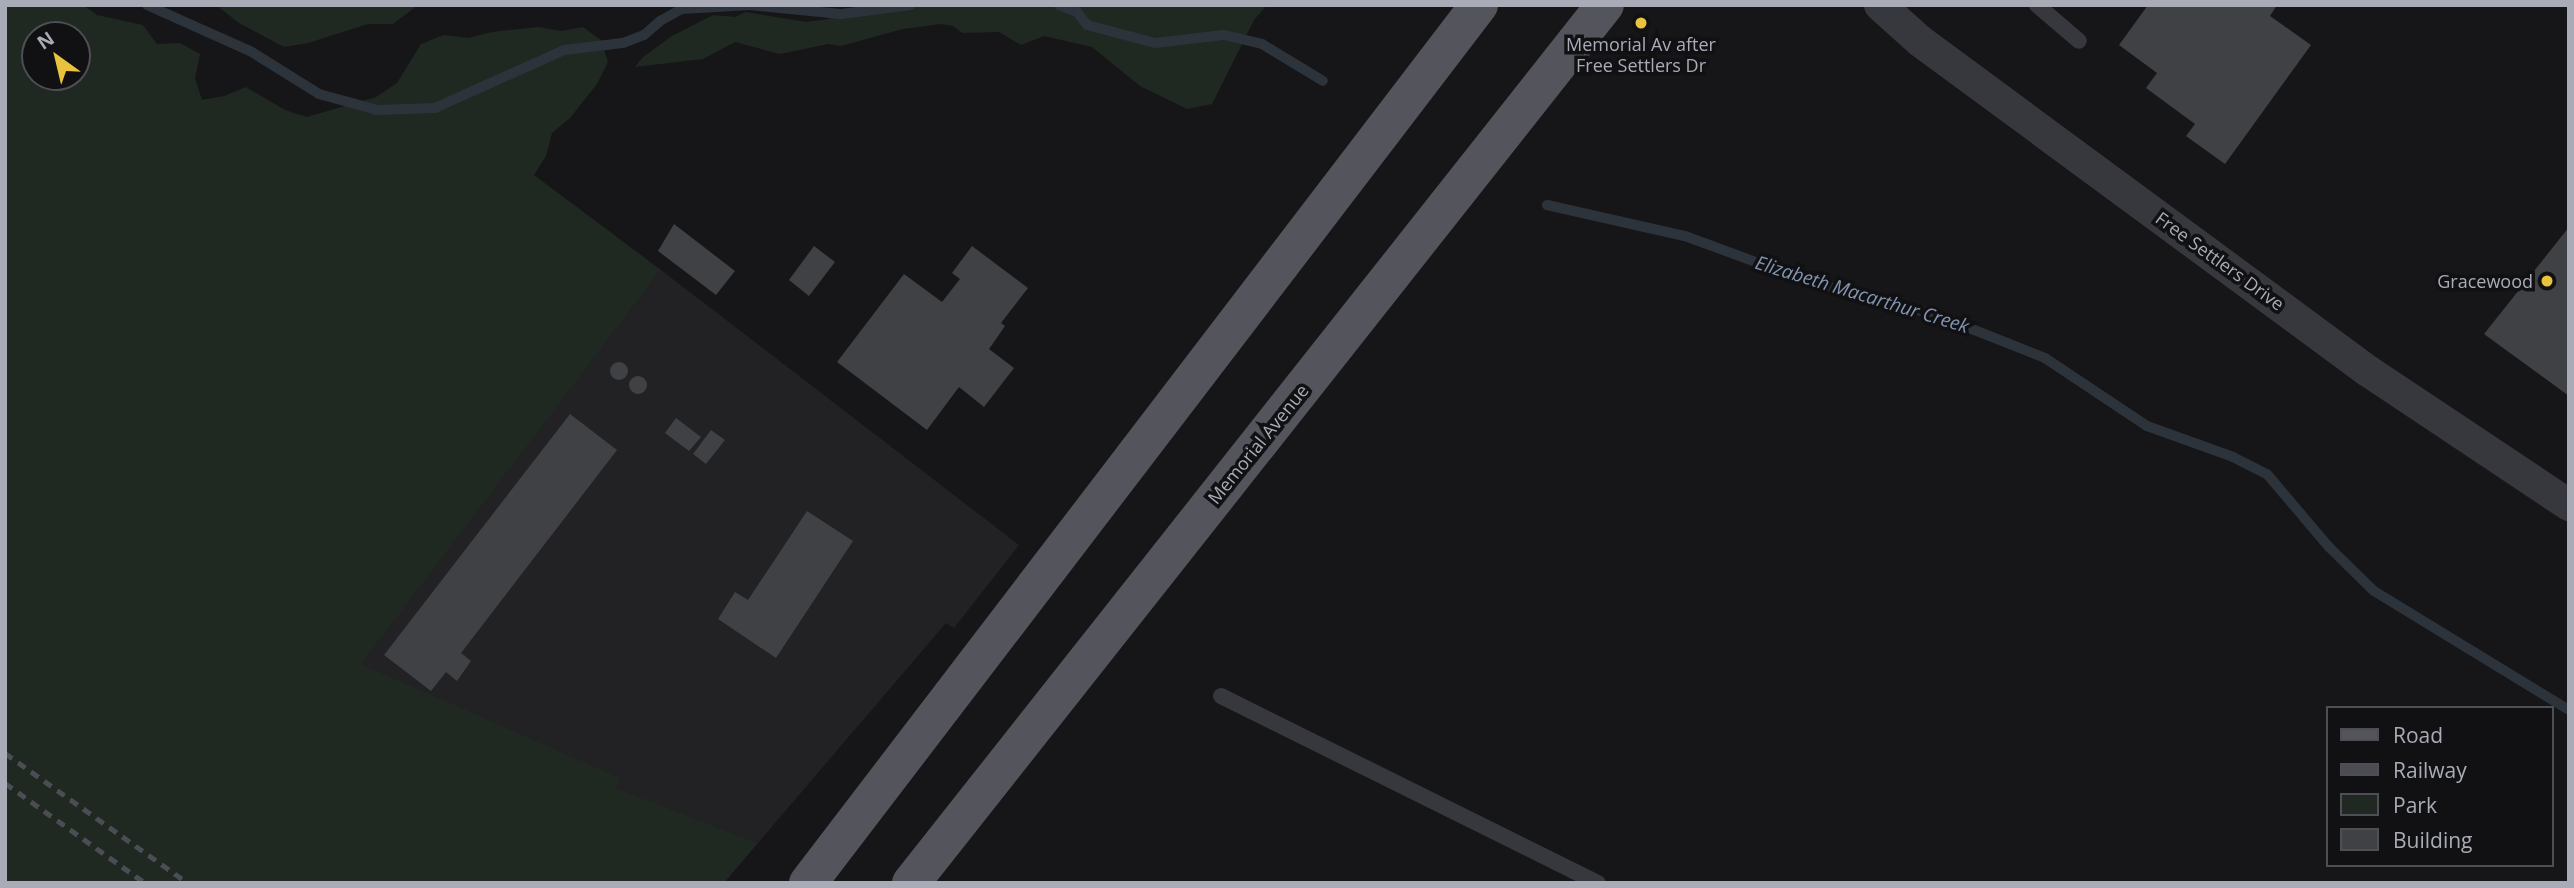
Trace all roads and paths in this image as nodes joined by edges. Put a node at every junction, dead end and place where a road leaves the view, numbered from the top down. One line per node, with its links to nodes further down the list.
1 (1479, 5): 9 (main road)
2 (1605, 5): 8 (main road, Memorial Avenue)
3 (1880, 5): 6 (street, Free Settlers Drive)
4 (2037, 5): 5 (lane)
5 (2079, 40)
6 (2569, 505)
7 (1221, 696): 11 (lane)
8 (935, 866): 10 (main road, Memorial Avenue)
9 (808, 883)
10 (911, 883)
11 (1598, 883)

